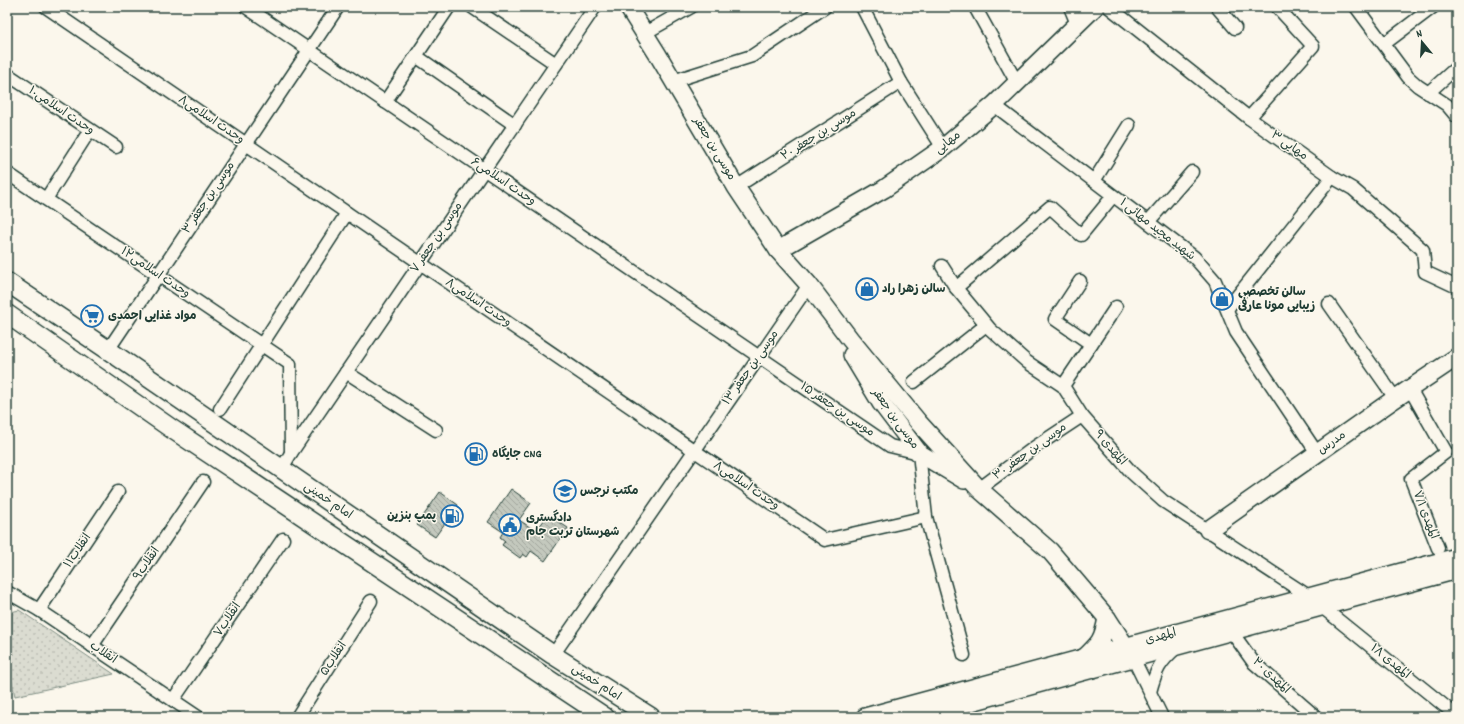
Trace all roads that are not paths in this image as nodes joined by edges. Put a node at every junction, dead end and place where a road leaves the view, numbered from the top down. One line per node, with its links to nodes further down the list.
1 (46, 7): 39 (street, وحدت اسلامی۸)
2 (246, 7): 23 (street, وحدت اسلامی۶)
3 (338, 7): 23 (street, موسی بن جعفر ۳)
4 (449, 7): 24 (street)
5 (472, 7): 25 (street)
6 (595, 7): 25 (street, موسی بن جعفر ۷)
7 (628, 7): 21 (street, موسی بن جعفر)
8 (691, 7): 21 (street)
9 (825, 7): 28 (street)
10 (862, 7): 29 (street)
11 (975, 7): 30 (street)
12 (1070, 7): 19 (street)
13 (1095, 7): 19 (street, مهایی)
14 (1109, 7): 35 (street, مهایی ۳)
15 (1217, 7): 20 (street)
16 (1356, 7): 22 (street)
17 (1433, 7): 22 (street)
18 (1282, 8): 35 (street)
19 (1077, 24): 30 (street, مهایی)
20 (1235, 28)
21 (645, 33): 28 (street, موسی بن جعفر)
22 (1384, 44): 31 (street)
23 (309, 50): 32 (street, وحدت اسلامی۶); 39 (street, موسی بن جعفر ۳)
24 (416, 56): 32 (street); 36 (street)
25 (556, 64): 36 (street, موسی بن جعفر ۷)
26 (1457, 67): 31 (street)
27 (7, 74): 38 (street, وحدت اسلامی۱۰)
28 (673, 81): 47 (street, موسی بن جعفر)
29 (901, 82): 41 (street); 47 (street, موسی بن جعفر ۲۰)
30 (1017, 83): 33 (street, مهایی)
31 (1428, 93): 34 (street)
32 (385, 102): 42 (street, وحدت اسلامی۶)
33 (994, 105): 41 (street, مهایی); 46 (street, شهید مجید مهائی ۱)
34 (1457, 117)
35 (1250, 118): 45 (street, مهایی ۳)
36 (515, 125): 42 (street, موسی بن جعفر ۷)
37 (1129, 125): 46 (street)
38 (90, 130): 40 (street, وحدت اسلامی۱۰); 49 (street)
39 (246, 144): 50 (street, وحدت اسلامی۸); 55 (street, موسی بن جعفر ۳)
40 (116, 147)
41 (944, 148): 52 (street, مهایی)
42 (484, 169): 53 (street, موسی بن جعفر ۷); 69 (street, وحدت اسلامی۶)
43 (1192, 172): 51 (street)
44 (7, 173): 49 (street, وحدت اسلامی۱۲)
45 (1332, 176): 59 (street, مهایی ۳); 63 (street)
46 (1094, 181): 48 (street, شهید مجید مهائی ۱)
47 (736, 187): 52 (street, موسی بن جعفر)
48 (1113, 196): 51 (street, شهید مجید مهائی ۱); 60 (street)
49 (46, 199): 55 (street, وحدت اسلامی۱۲)
50 (347, 213): 53 (street, وحدت اسلامی۸); 67 (street)
51 (1148, 222): 63 (street, شهید مجید مهائی ۱)
52 (778, 250): 58 (street, موسی بن جعفر)
53 (420, 263): 71 (street, موسی بن جعفر ۷); 82 (street, وحدت اسلامی۸)
54 (942, 266): 60 (street, المهدی ۹)
55 (158, 275): 67 (street, وحدت اسلامی۱۲); 68 (street, موسی بن جعفر ۳)
56 (1080, 281): 66 (street)
57 (7, 282): 68 (main road, امام خمینی)
58 (809, 285): 69 (street, موسی بن جعفر ۱۳); 84 (street, موسی بن جعفر); 89 (street, موسی بن جعفر)
59 (1457, 287)
60 (956, 288): 65 (street, المهدی ۹)
61 (1329, 304): 75 (street)
62 (1116, 307): 66 (street)
63 (1227, 309): 85 (street, شهید مجید مهائی ۱)
64 (7, 314): 79 (main road, امام خمینی)
65 (986, 324): 72 (street); 73 (street, المهدی ۹)
66 (1091, 344): 73 (street)
67 (261, 345): 77 (street); 83 (street, وحدت اسلامی۱۲)
68 (108, 350): 76 (main road, امام خمینی)
69 (759, 357): 82 (street, موسی بن جعفر ۱۳); 84 (street, موسی بن جعفر ۱۵)
70 (1457, 357): 74 (street, مدرس)
71 (346, 372): 80 (street); 83 (street, موسی بن جعفر ۷)
72 (914, 382)
73 (1063, 386): 78 (street, المهدی ۹)
74 (1410, 389): 75 (street, مدرس); 94 (street, المهدی ۷/۱)
75 (1395, 398): 85 (street, مدرس)
76 (187, 404): 79 (main road); 81 (main road, امام خمینی)
77 (220, 409)
78 (1082, 416): 89 (street, موسی بن جعفر ۳۰); 92 (street, المهدی ۹)
79 (172, 429): 86 (main road, امام خمینی)
80 (436, 430)
81 (225, 431): 86 (main road); 87 (main road, امام خمینی)
82 (694, 451): 91 (street, وحدت اسلامی۸); 106 (street, موسی بن جعفر ۱۳)
83 (291, 453): 87 (street, موسی بن جعفر ۷)
84 (919, 453): 89 (street, موسی بن جعفر); 91 (street)
85 (1317, 453): 92 (street, مدرس)
86 (210, 454): 113 (main road, امام خمینی)
87 (281, 470): 106 (main road, امام خمینی)
88 (203, 482): 103 (street, انقلاب۹)
89 (979, 489): 101 (street, موسی بن جعفر)
90 (118, 492): 100 (street, انقلاب۱۱)
91 (926, 517): 107 (street)
92 (1208, 530): 99 (street, المهدی ۹)
93 (283, 539): 111 (street, انقلاب۷)
94 (1438, 548)
95 (1457, 557): 99 (street, المهدی)
96 (1457, 570): 99 (street, المهدی)
97 (7, 592): 100 (street, انقلاب)
98 (371, 601): 115 (street, انقلاب۵)
99 (1316, 602): 102 (street, المهدی); 105 (street, المهدی); 112 (street, المهدی ۱۸)
100 (38, 610): 103 (street, انقلاب)
101 (1107, 618): 105 (street, موسی بن جعفر); 108 (street)
102 (1231, 631): 104 (street, المهدی); 120 (street, المهدی ۲۰)
103 (92, 646): 111 (street, انقلاب)
104 (1178, 646): 105 (street, المهدی); 109 (street)
105 (1129, 652): 108 (street, المهدی); 109 (street); 118 (street, المهدی)
106 (553, 654): 110 (main road, امام خمینی)
107 (964, 656)
108 (1084, 658): 117 (street, المهدی)
109 (1150, 692): 119 (street)
110 (615, 695): 113 (main road); 116 (main road, امام خمینی)
111 (173, 700): 114 (street, انقلاب)
112 (1454, 714)
113 (603, 716)
114 (198, 717)
115 (297, 717)
116 (651, 717)
117 (865, 717)
118 (916, 717)
119 (1162, 717)
120 (1316, 717)

